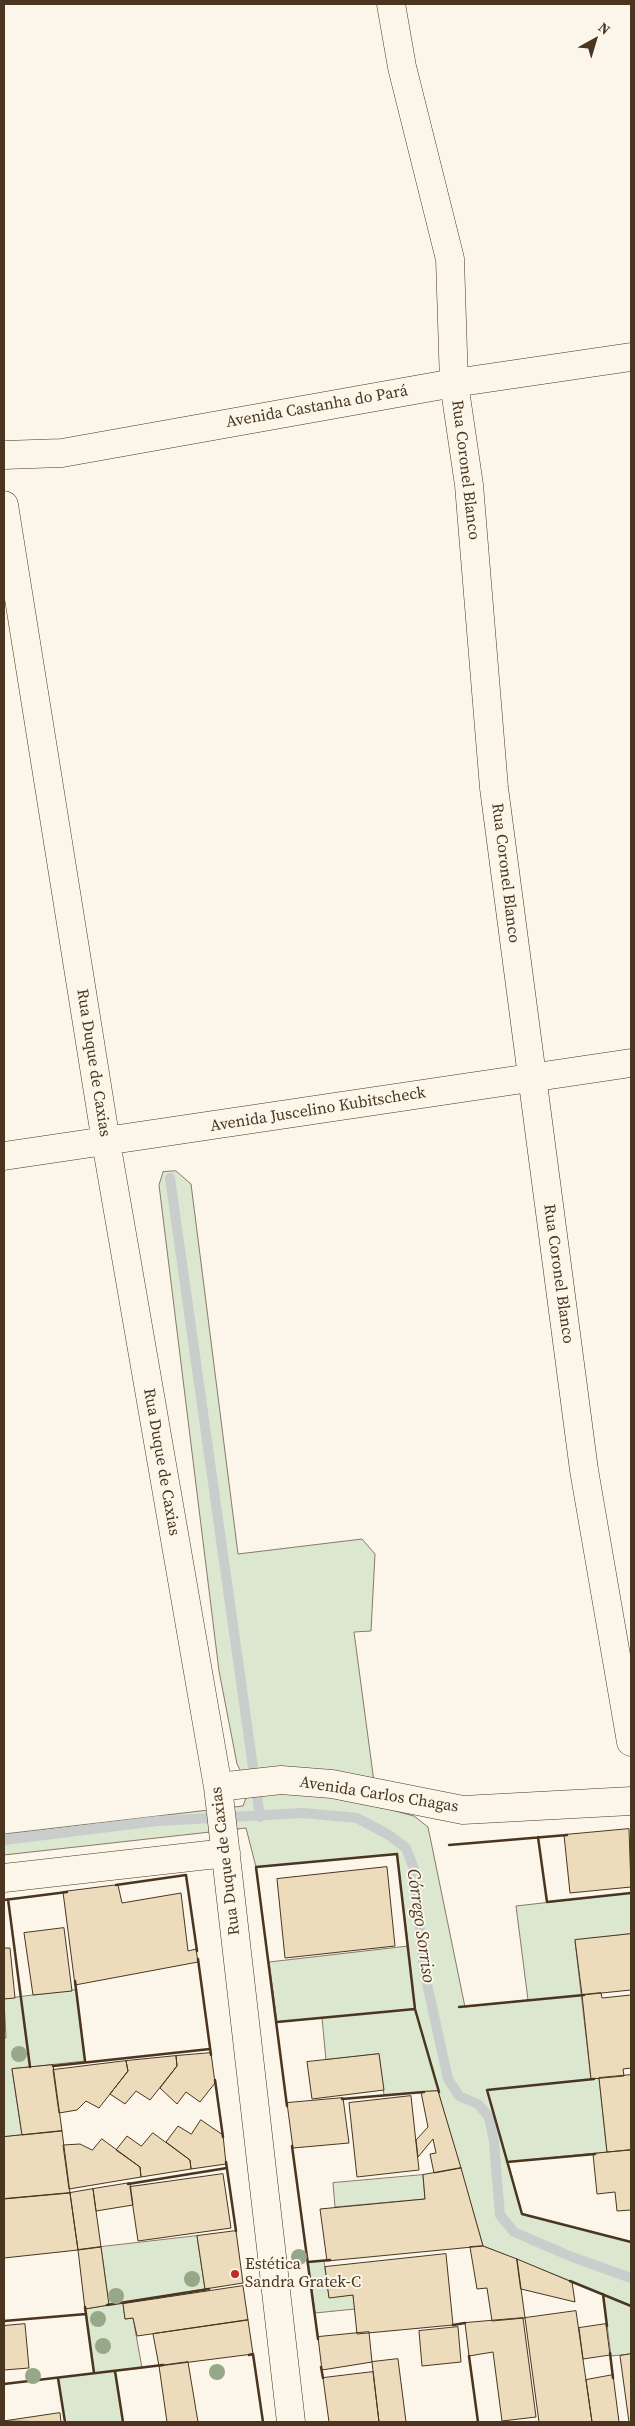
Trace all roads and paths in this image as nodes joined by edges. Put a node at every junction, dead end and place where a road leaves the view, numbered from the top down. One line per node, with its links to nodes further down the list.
1 (391, 4): 3 (street, Rua Coronel Blanco)
2 (631, 357): 3 (street, Avenida Castanha do Pará)
3 (454, 383): 4 (street, Avenida Castanha do Pará); 7 (street, Rua Coronel Blanco)
4 (4, 455)
5 (4, 505): 8 (street, Rua Duque de Caxias)
6 (631, 1063): 7 (street, Avenida Juscelino Kubitscheck)
7 (532, 1078): 8 (street, Avenida Juscelino Kubitscheck); 10 (street, Rua Coronel Blanco)
8 (106, 1142): 9 (street, Avenida Juscelino Kubitscheck); 12 (street, Rua Duque de Caxias)
9 (4, 1156)
10 (631, 1742)
11 (631, 1801): 12 (street, Avenida Carlos Chagas)
12 (221, 1820): 13 (street, Avenida Carlos Chagas); 14 (street, Rua Duque de Caxias)
13 (4, 1878)
14 (291, 2422)

